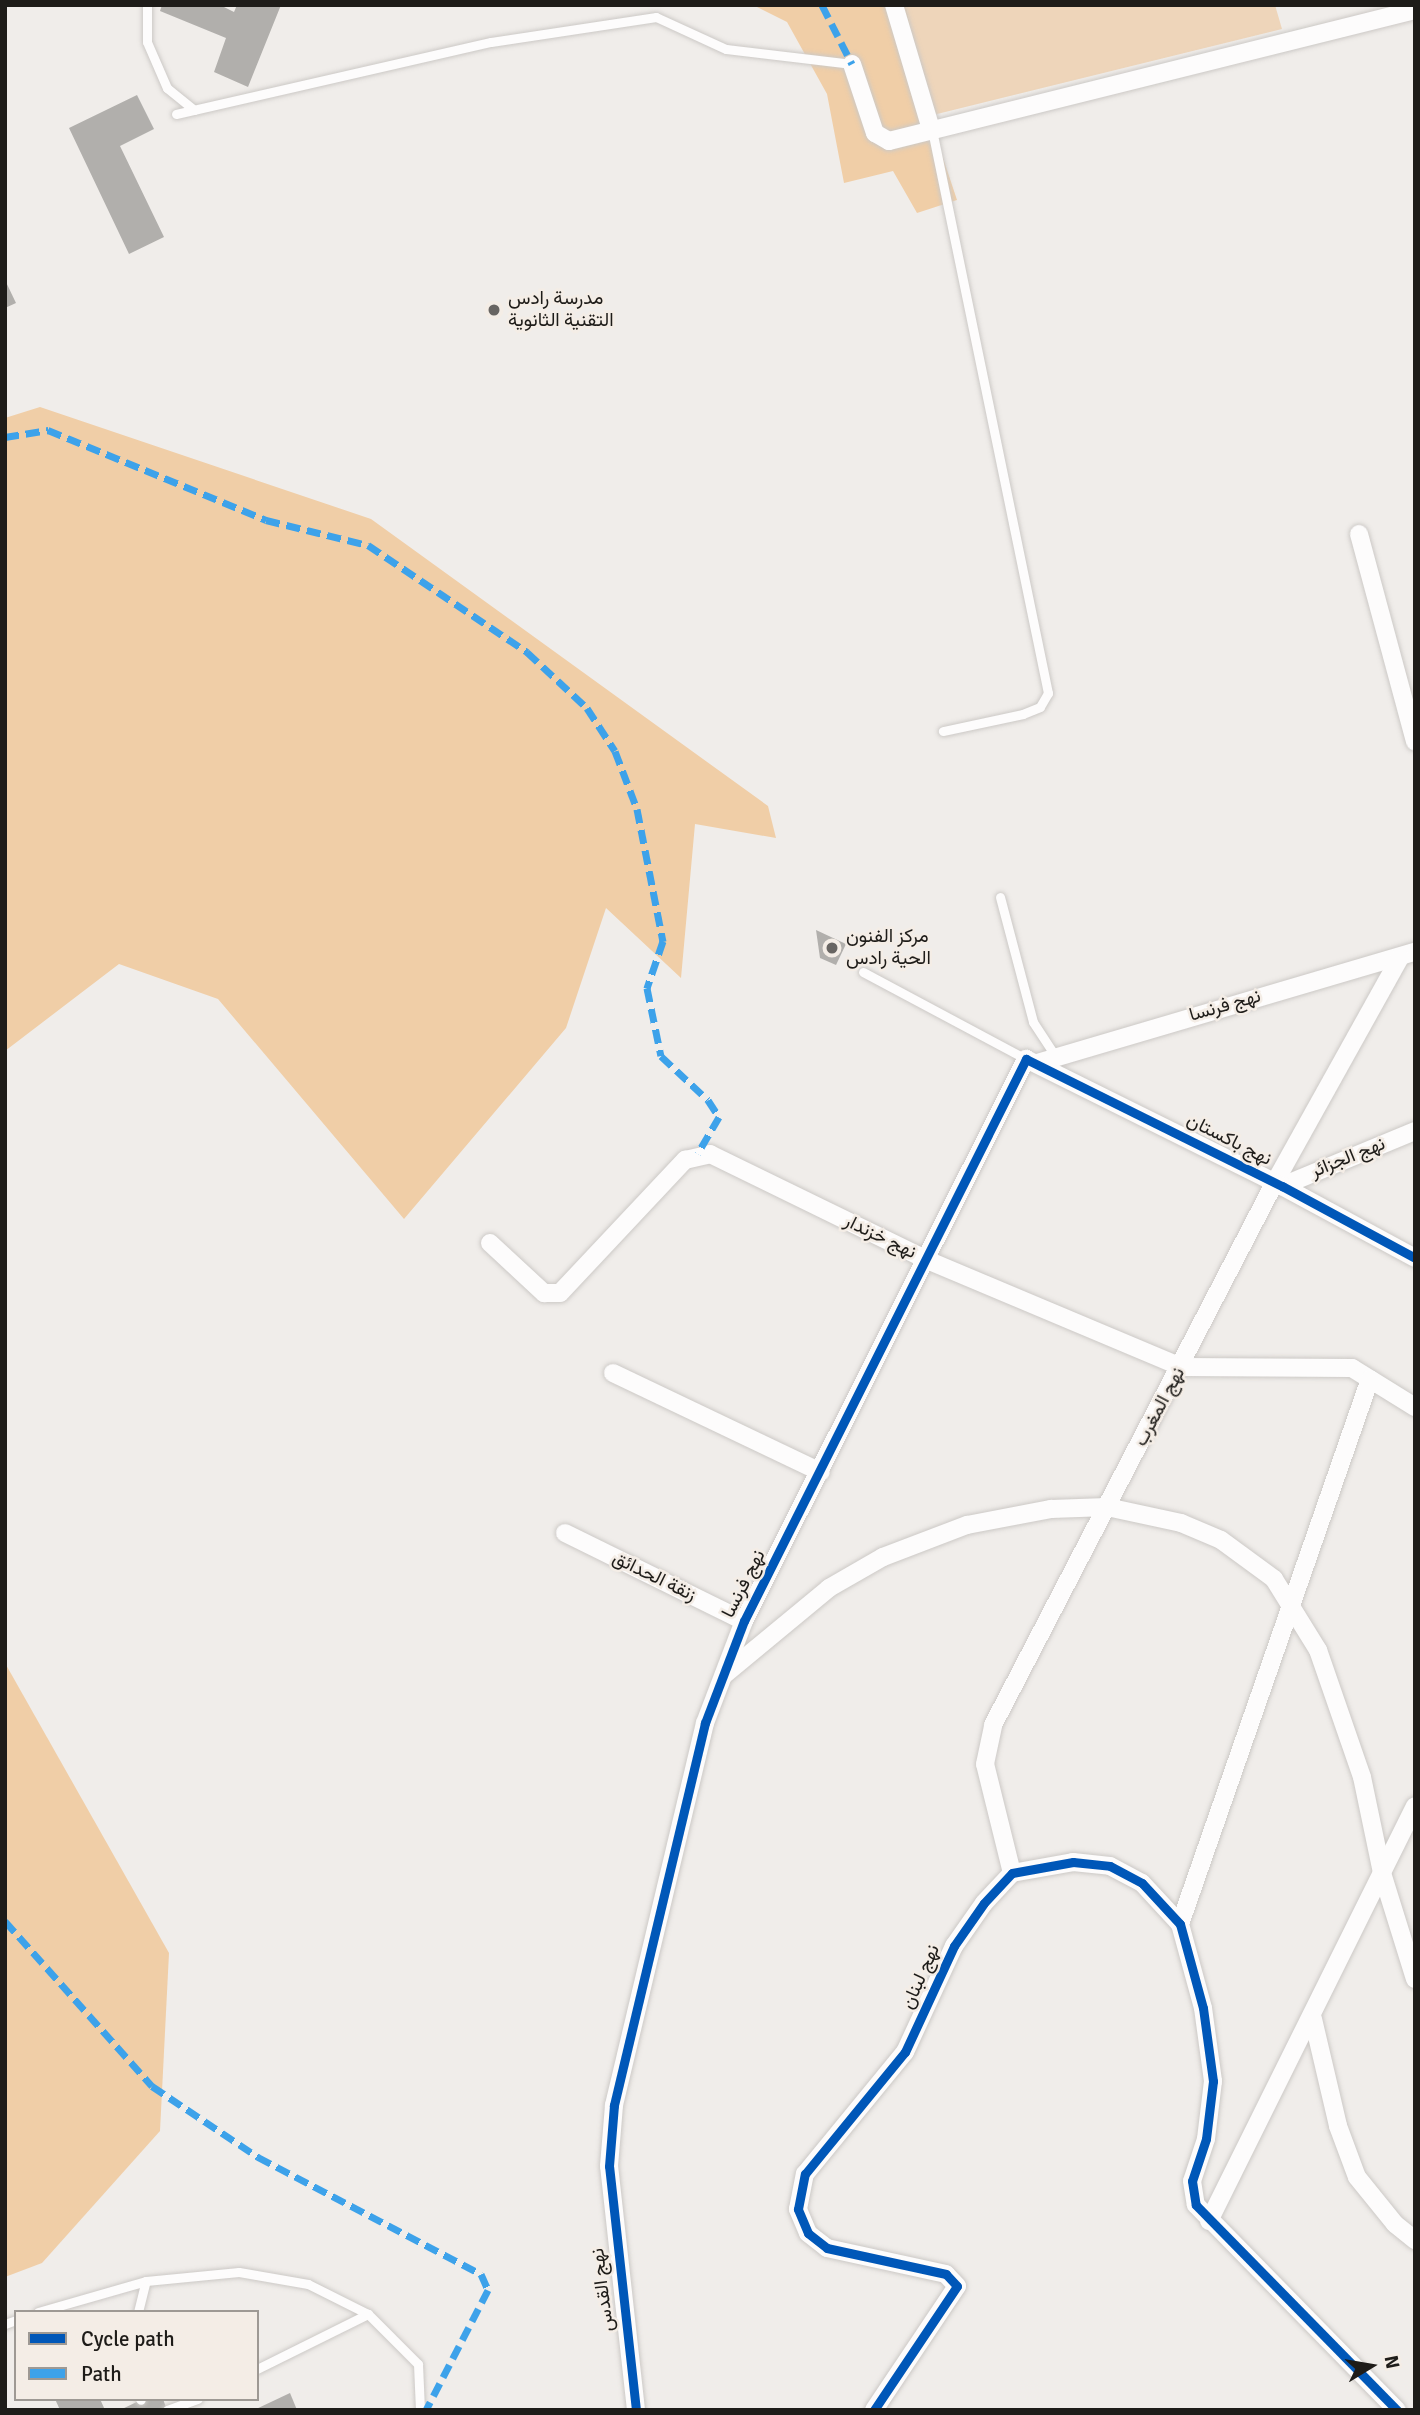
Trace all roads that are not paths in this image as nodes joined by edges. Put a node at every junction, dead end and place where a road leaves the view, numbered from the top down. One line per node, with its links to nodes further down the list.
1 (147, 5): 5 (lane)
2 (894, 5): 7 (street)
3 (1415, 10): 7 (street)
4 (852, 64): 5 (lane); 7 (street)
5 (194, 110): 6 (lane)
6 (176, 114)
7 (932, 129): 9 (lane)
8 (1359, 534): 10 (street)
9 (943, 731)
10 (1415, 742)
11 (1000, 897): 14 (lane)
12 (1407, 955): 14 (street, نهج فرنسا); 17 (street, نهج المغرب)
13 (863, 972): 15 (lane, نهج باكستان)
14 (1056, 1058): 15 (street, نهج فرنسا)
15 (1031, 1061): 17 (street, نهج باكستان); 20 (street, نهج فرنسا)
16 (1415, 1131): 17 (street, نهج الجزائر)
17 (1278, 1184): 19 (street, نهج باكستان); 21 (street, نهج المغرب)
18 (490, 1243): 20 (street, نهج خزندار)
19 (1415, 1258)
20 (927, 1260): 21 (street, نهج خزندار); 25 (street, نهج فرنسا)
21 (1181, 1367): 23 (street, نهج خزندار); 26 (street, نهج المغرب)
22 (613, 1373): 25 (street)
23 (1370, 1379): 24 (street, نهج خزندار); 28 (street)
24 (1415, 1407)
25 (821, 1472): 29 (street, نهج فرنسا)
26 (1107, 1507): 28 (street); 30 (street); 32 (street, نهج المغرب)
27 (565, 1533): 29 (street, زنقة الحدائق)
28 (1290, 1603): 33 (street); 34 (street)
29 (744, 1621): 30 (street, نهج فرنسا)
30 (722, 1677): 37 (street, نهج فرنسا)
31 (1415, 1806): 33 (street)
32 (1012, 1872): 34 (street); 49 (street, نهج لبنان)
33 (1382, 1873): 35 (street); 36 (street)
34 (1180, 1924): 38 (street)
35 (1415, 1979)
36 (1313, 2019): 38 (street); 39 (street)
37 (609, 2166): 48 (street, نهج القدس)
38 (1209, 2221): 50 (street)
39 (1415, 2240)
40 (146, 2281): 41 (lane); 42 (lane); 43 (lane)
41 (45, 2310)
42 (139, 2310)
43 (368, 2314): 44 (lane); 47 (lane)
44 (259, 2368)
45 (192, 2401): 46 (lane)
46 (167, 2410)
47 (420, 2410)
48 (636, 2410)
49 (874, 2410)
50 (1397, 2410)

